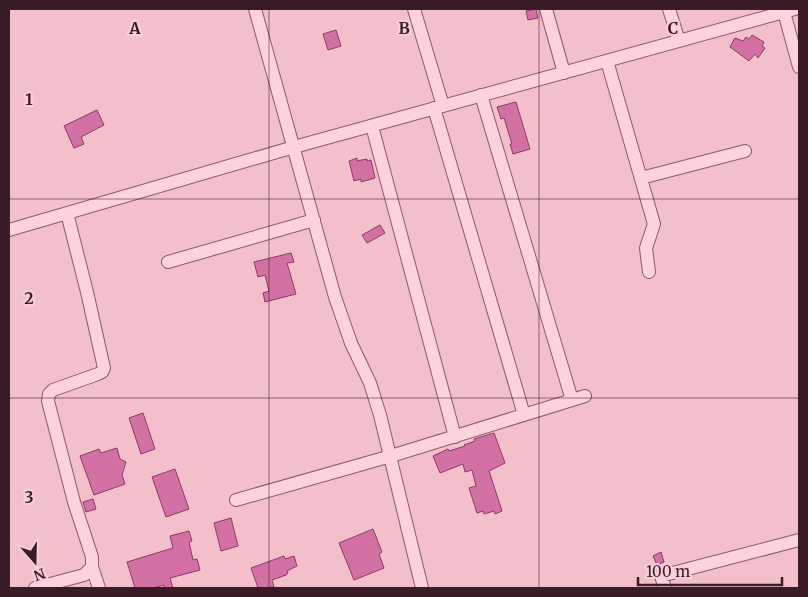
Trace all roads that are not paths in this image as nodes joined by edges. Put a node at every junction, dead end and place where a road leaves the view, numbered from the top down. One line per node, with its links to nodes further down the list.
1 (255, 9): 13 (street)
2 (414, 9): 11 (street)
3 (546, 9): 9 (street)
4 (669, 9): 6 (street)
5 (789, 10): 6 (street); 8 (street)
6 (679, 41): 7 (street)
7 (607, 61): 9 (street); 15 (street)
8 (799, 68)
9 (564, 73): 10 (street)
10 (481, 96): 11 (street); 22 (street)
11 (438, 107): 12 (street); 23 (street)
12 (372, 126): 13 (street); 24 (street)
13 (294, 147): 16 (street); 17 (street)
14 (745, 151): 15 (street)
15 (641, 178): 20 (street)
16 (67, 213): 18 (street); 28 (street)
17 (314, 220): 19 (street); 25 (street)
18 (9, 230)
19 (168, 262)
20 (649, 272)
21 (585, 396): 22 (street)
22 (572, 400): 23 (street)
23 (524, 415): 24 (street)
24 (455, 437): 25 (street)
25 (391, 456): 26 (street); 31 (street)
26 (236, 500)
27 (799, 540): 32 (street)
28 (92, 567): 29 (street); 30 (street)
29 (36, 588)
30 (99, 588)
31 (422, 588)
32 (665, 588)

